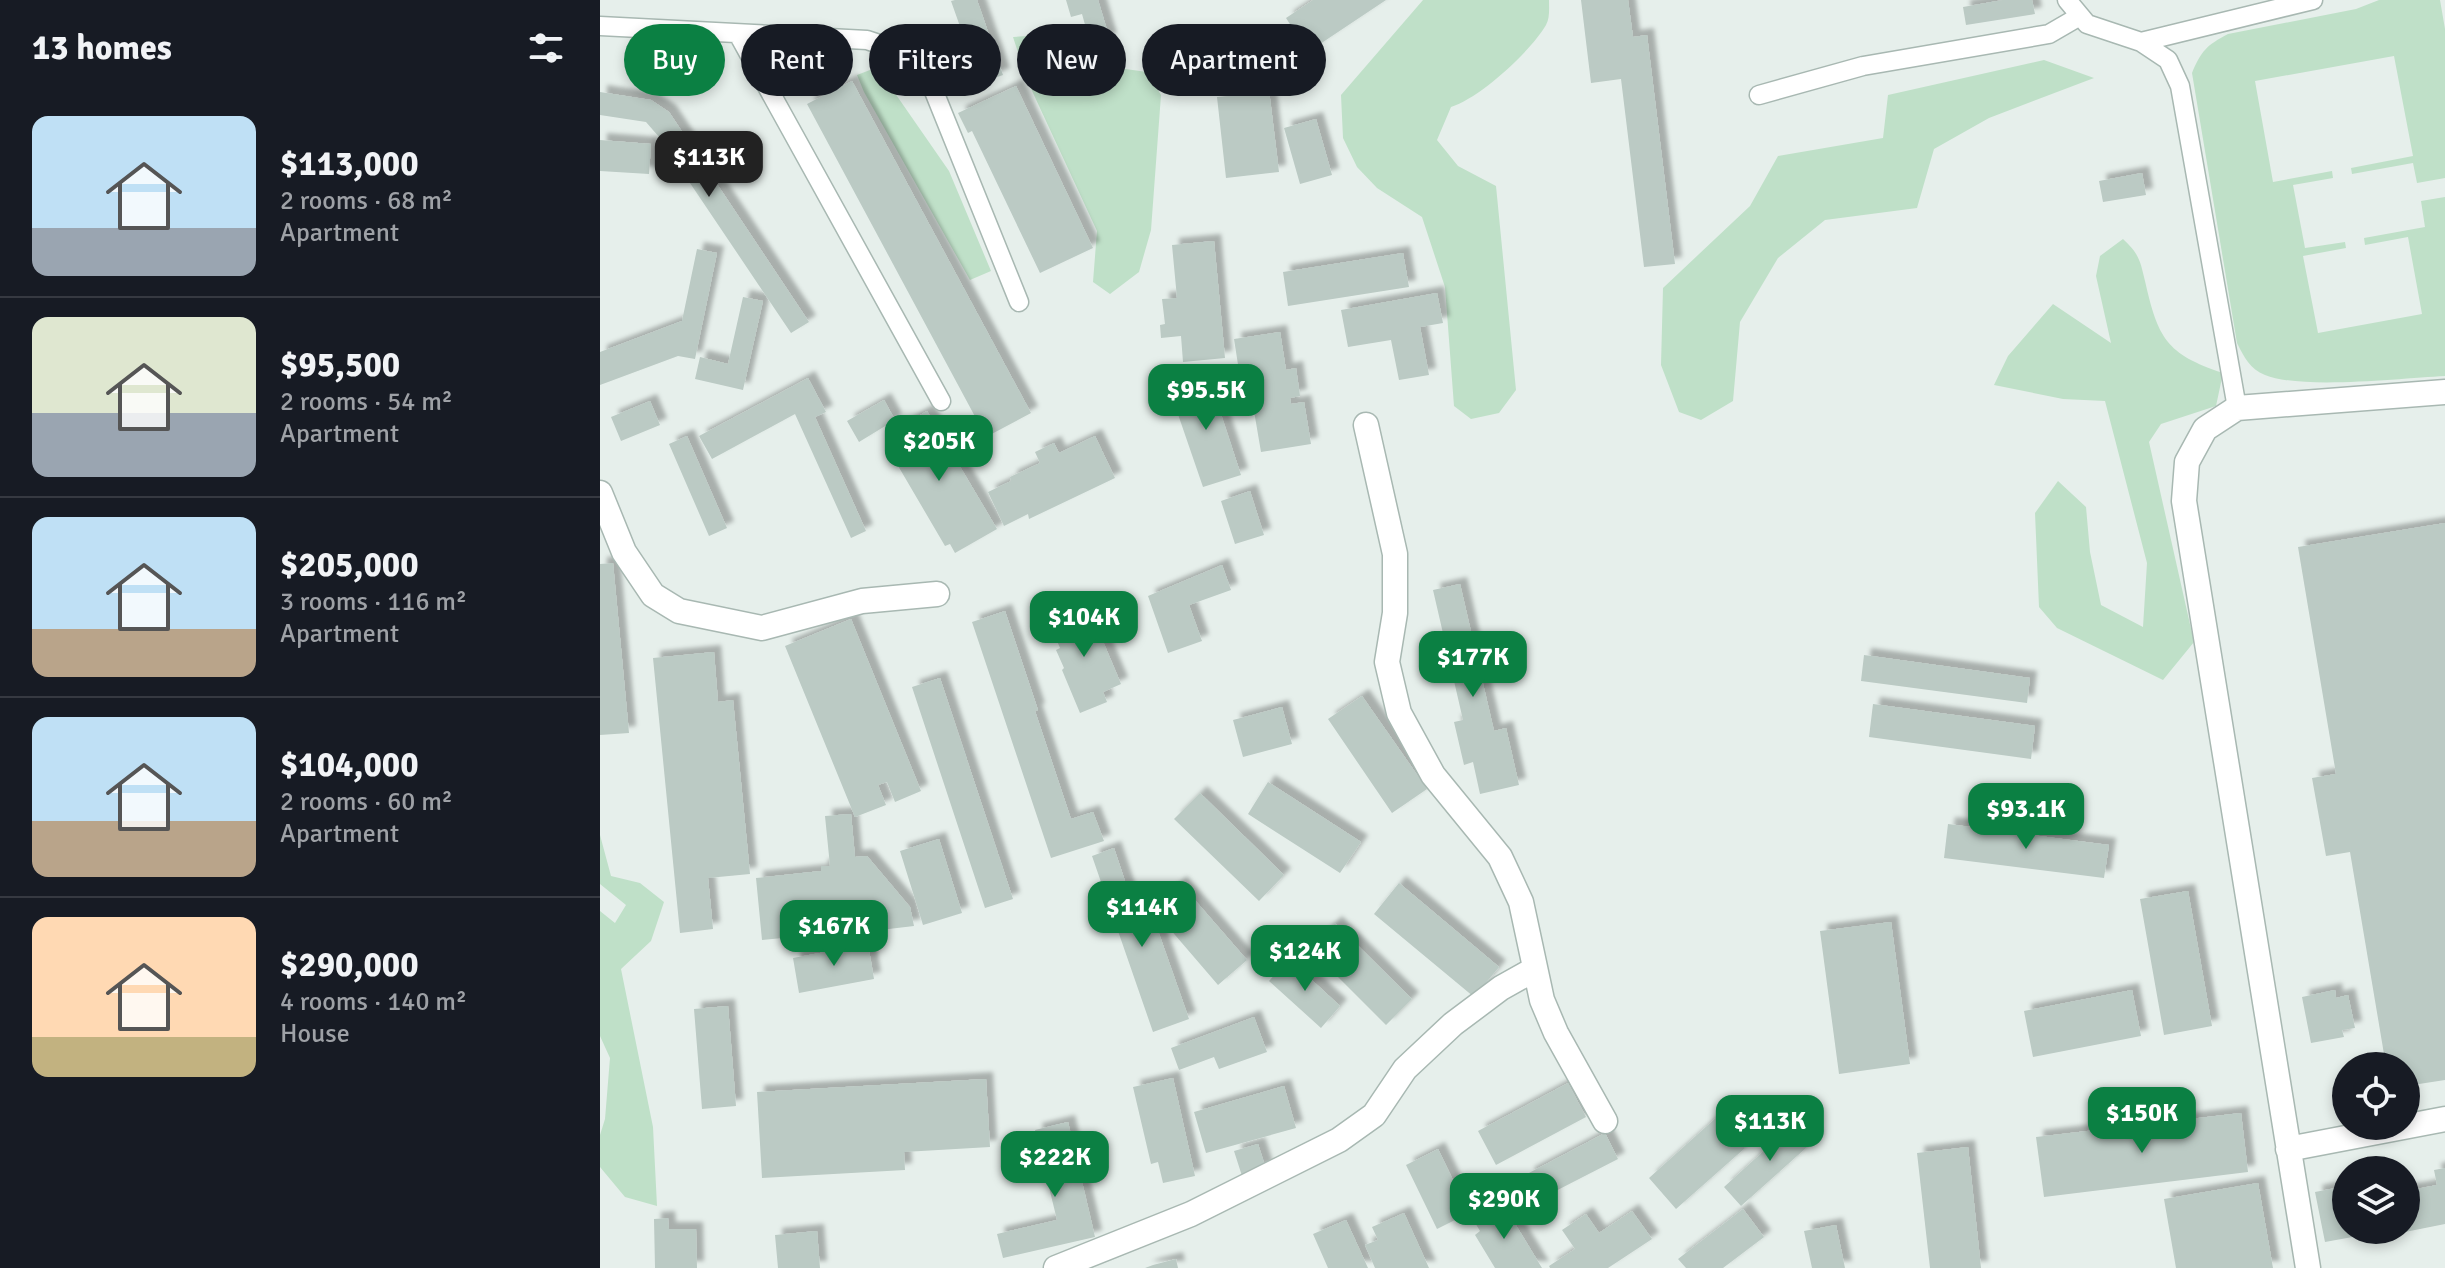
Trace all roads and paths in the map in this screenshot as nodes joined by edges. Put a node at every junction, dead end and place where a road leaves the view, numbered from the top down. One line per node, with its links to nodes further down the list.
1 (2067, 0): 3 (lane)
2 (2313, 0): 6 (lane)
3 (2080, 16): 6 (lane); 7 (lane)
4 (600, 26): 5 (lane)
5 (738, 34): 8 (lane); 10 (lane)
6 (2141, 42): 11 (lane)
7 (1759, 95)
8 (1019, 302)
9 (2445, 392): 11 (street)
10 (941, 401)
11 (2237, 408): 18 (street)
12 (1366, 425): 15 (street)
13 (600, 493): 14 (street)
14 (937, 594)
15 (1535, 969): 17 (street); 19 (street)
16 (2445, 1119): 18 (street)
17 (1605, 1121)
18 (2288, 1149): 20 (street)
19 (1056, 1268)
20 (2308, 1268)

